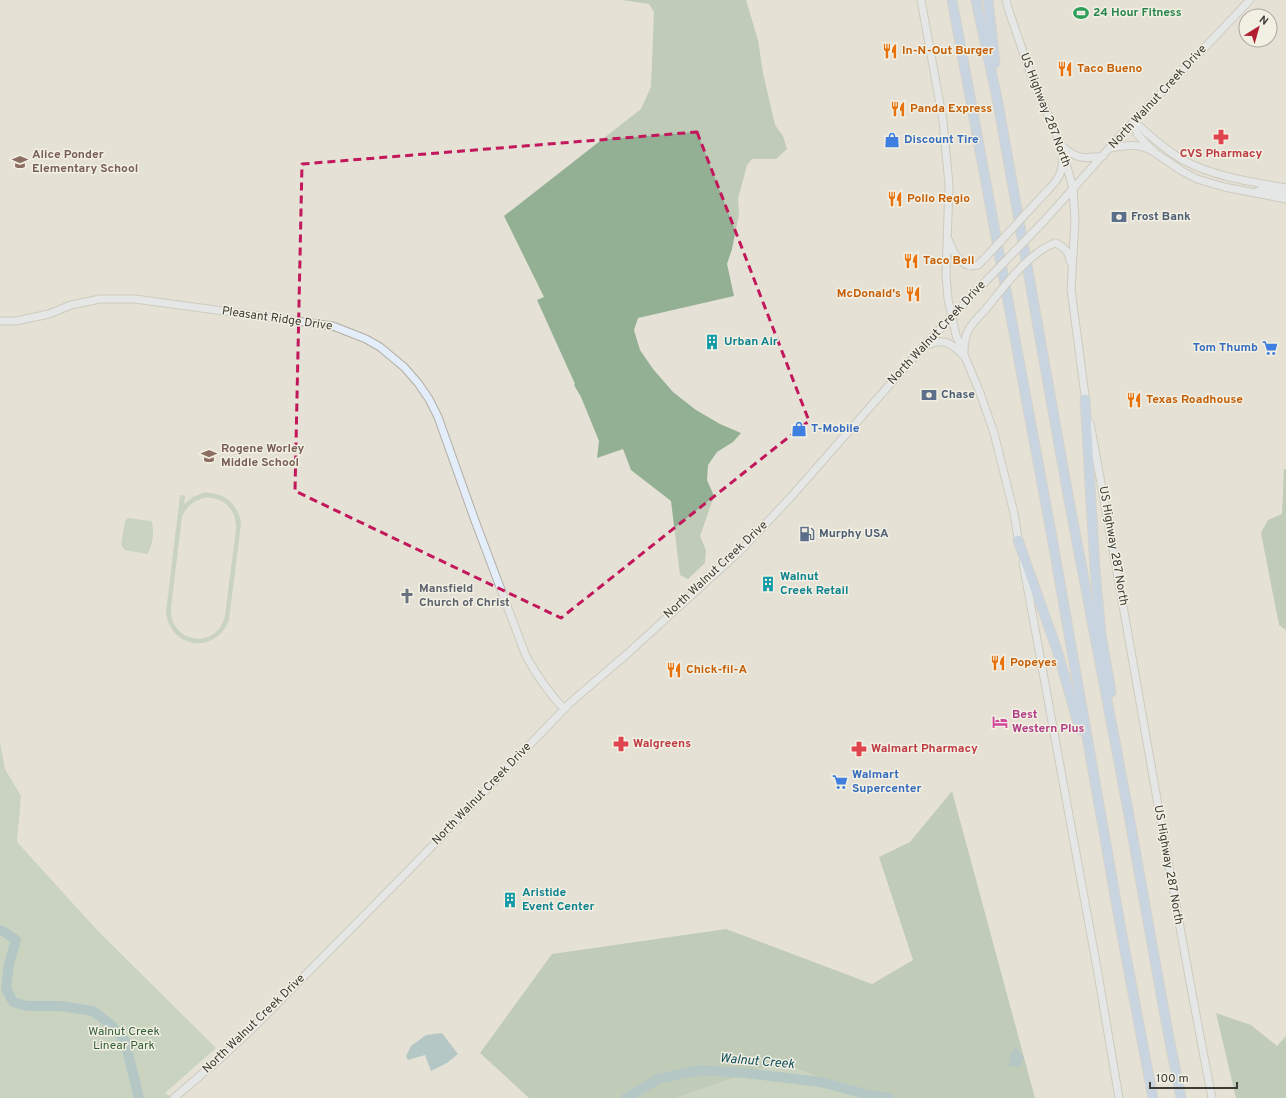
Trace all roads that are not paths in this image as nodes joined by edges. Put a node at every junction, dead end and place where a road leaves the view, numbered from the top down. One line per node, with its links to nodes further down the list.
1 (921, 0): 20 (main road)
2 (952, 0): 30 (highway)
3 (976, 0): 7 (highway)
4 (988, 0): 7 (highway)
5 (1006, 0): 9 (main road, US Highway 287 North)
6 (1250, 0): 8 (main road, North Walnut Creek Drive)
7 (995, 86): 29 (highway)
8 (1134, 122): 10 (main road, North Walnut Creek Drive); 11 (main road); 13 (main road)
9 (1060, 143): 12 (main road); 15 (main road, US Highway 287 North); 20 (main road, bridge)
10 (1110, 148): 11 (main road); 12 (main road, North Walnut Creek Drive)
11 (1154, 152): 14 (main road)
12 (1103, 156): 15 (main road, North Walnut Creek Drive)
13 (1225, 176): 14 (main road); 16 (main road)
14 (1203, 181): 18 (main road)
15 (1073, 188): 21 (main road, US Highway 287 North); 22 (main road, North Walnut Creek Drive, bridge)
16 (1286, 188)
17 (1286, 192): 18 (main road)
18 (1254, 193): 19 (main road)
19 (1286, 199)
20 (948, 237): 22 (main road)
21 (1072, 271): 25 (main road, bridge); 26 (main road, US Highway 287 North)
22 (951, 316): 24 (main road, North Walnut Creek Drive); 25 (main road)
23 (0, 321): 28 (main road, Pleasant Ridge Drive)
24 (922, 348): 25 (main road); 28 (main road, North Walnut Creek Drive)
25 (964, 356): 27 (main road)
26 (1085, 399): 29 (highway); 35 (main road, US Highway 287 North)
27 (1018, 540): 30 (highway); 32 (main road)
28 (564, 709): 31 (main road, North Walnut Creek Drive)
29 (1112, 728): 34 (highway)
30 (1087, 740): 33 (highway)
31 (174, 1098)
32 (1118, 1098)
33 (1153, 1098)
34 (1181, 1098)
35 (1212, 1098)

